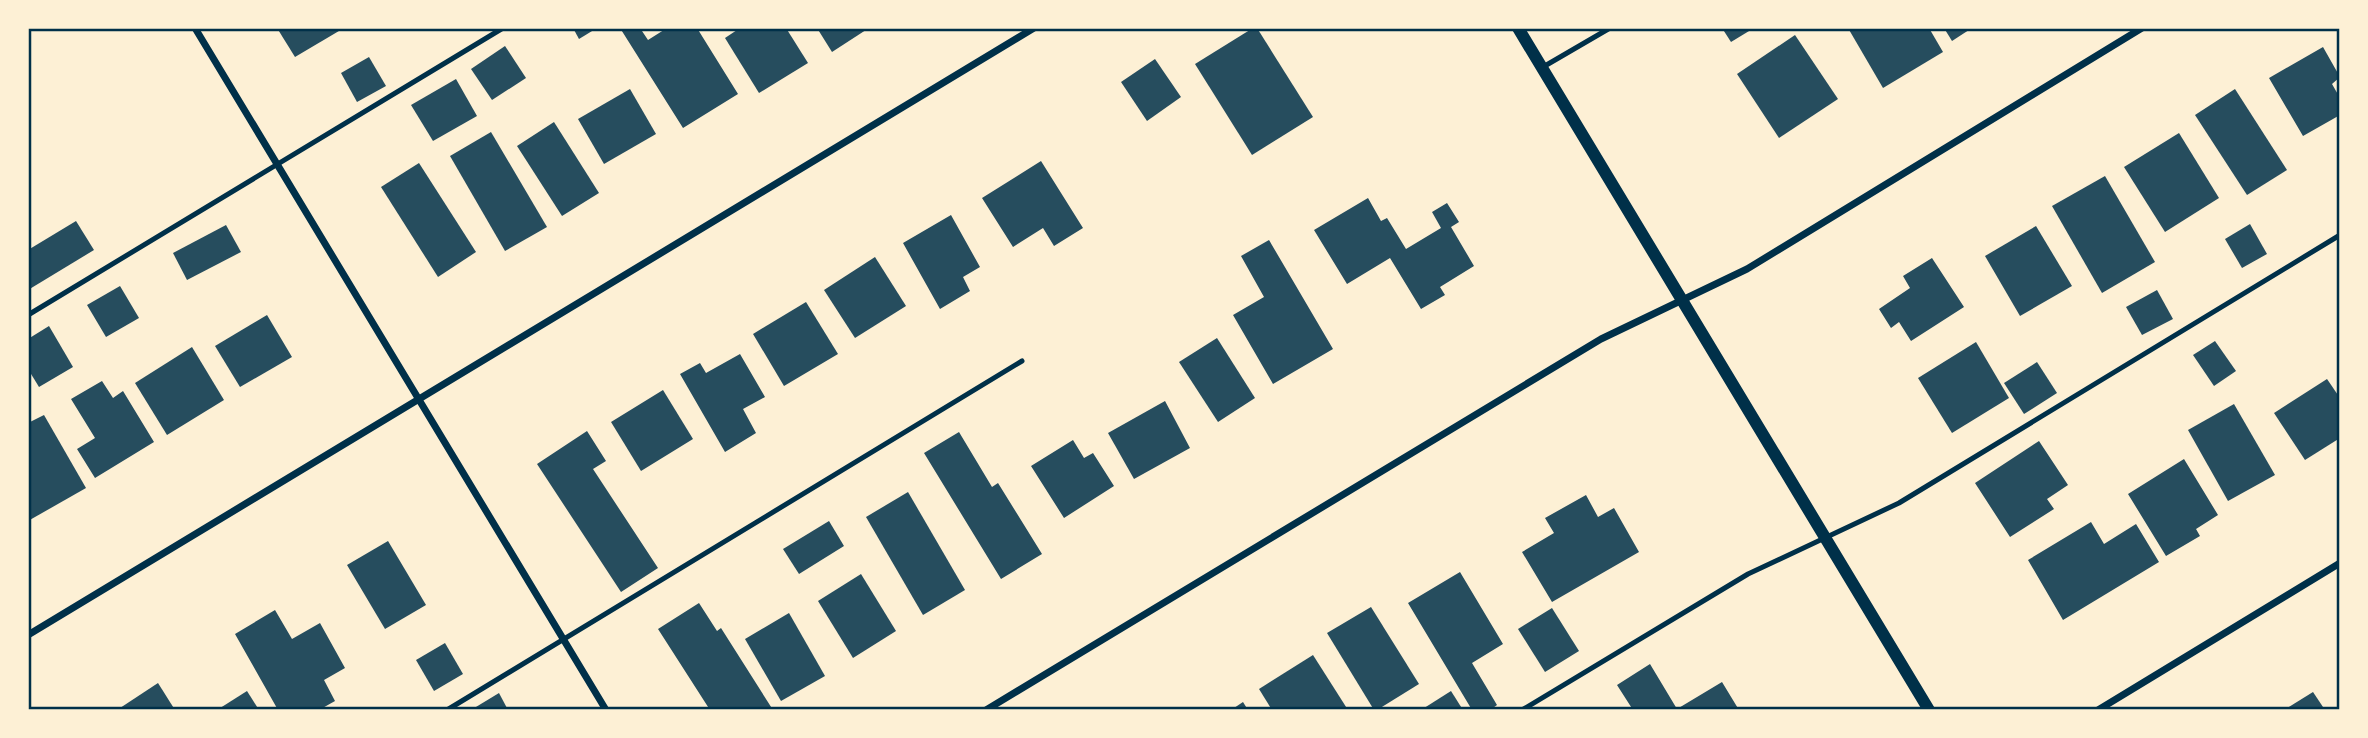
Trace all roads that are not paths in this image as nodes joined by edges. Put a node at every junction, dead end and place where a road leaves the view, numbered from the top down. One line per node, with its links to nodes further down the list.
1 (195, 28): 8 (street)
2 (503, 28): 8 (lane)
3 (1034, 28): 13 (street)
4 (1518, 28): 7 (street)
5 (1609, 28): 7 (lane)
6 (2142, 28): 10 (street)
7 (1542, 68): 10 (street)
8 (276, 164): 11 (lane); 13 (street)
9 (2340, 235): 14 (lane)
10 (1682, 299): 14 (street); 20 (street)
11 (28, 315)
12 (1022, 361): 17 (lane)
13 (418, 398): 16 (street); 17 (street)
14 (1826, 539): 21 (lane); 22 (street)
15 (2340, 563): 23 (street)
16 (28, 635)
17 (564, 639): 18 (lane); 19 (street)
18 (447, 710)
19 (606, 710)
20 (986, 710)
21 (1522, 710)
22 (1929, 710)
23 (2098, 710)

